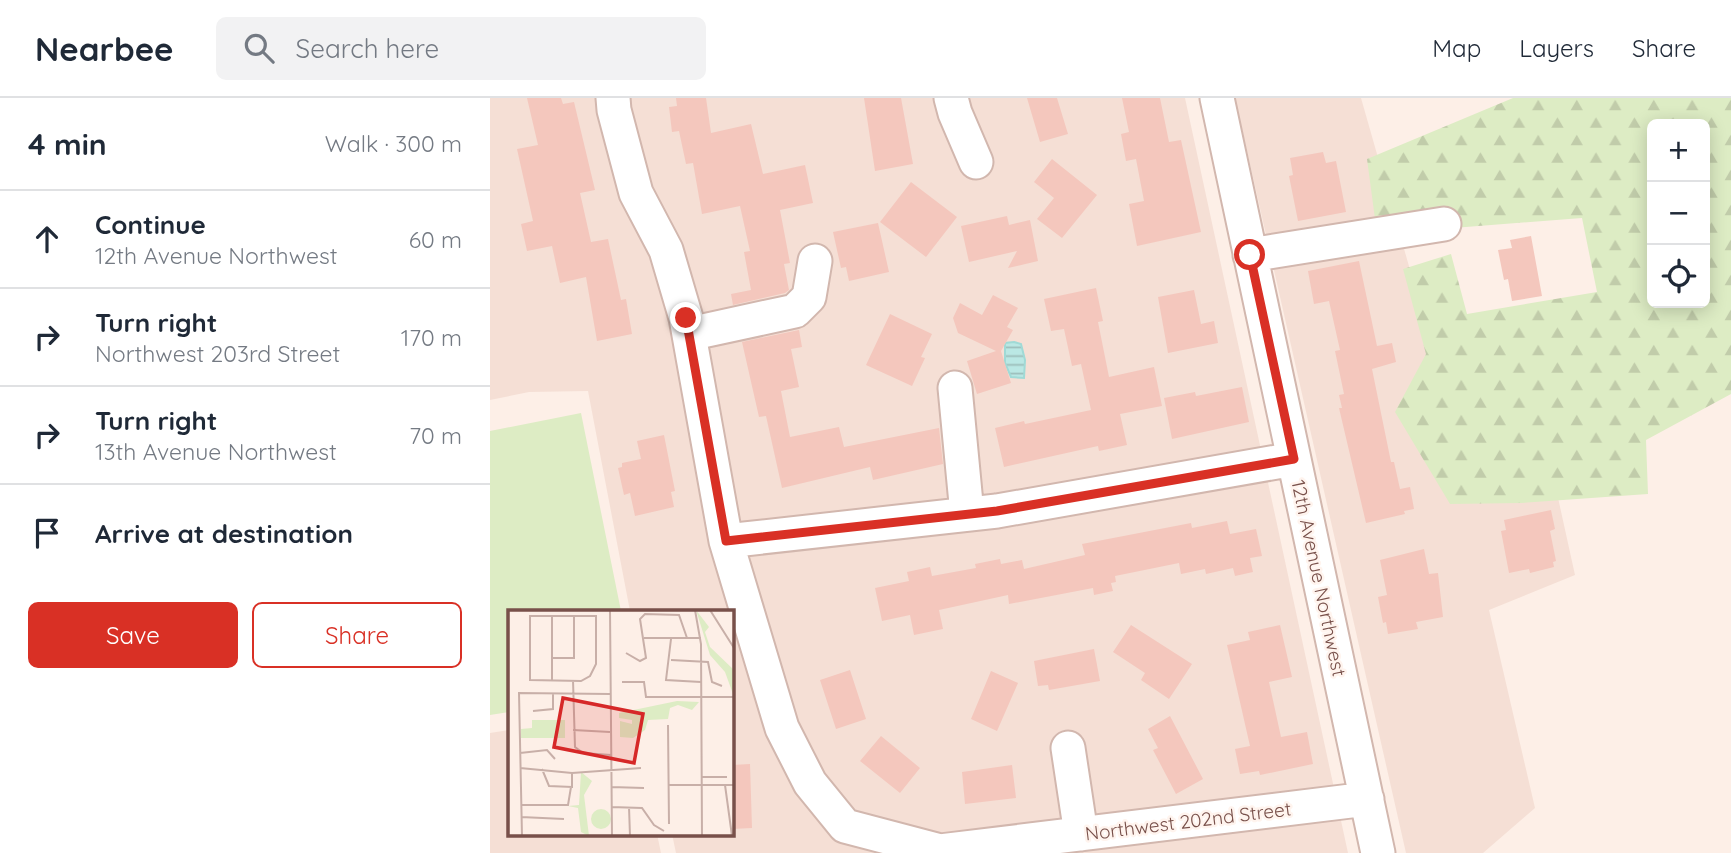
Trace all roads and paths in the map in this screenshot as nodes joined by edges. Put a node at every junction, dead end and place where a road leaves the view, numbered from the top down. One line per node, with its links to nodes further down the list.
1 (613, 98): 8 (street)
2 (951, 98): 4 (street)
3 (1217, 98): 6 (street, 12th Avenue Northwest)
4 (976, 162)
5 (1444, 224): 6 (street)
6 (1250, 255): 10 (street, 12th Avenue Northwest)
7 (816, 261): 8 (street)
8 (689, 334): 12 (street)
9 (955, 388): 11 (street)
10 (1294, 459): 11 (street); 14 (street, 12th Avenue Northwest)
11 (967, 514): 12 (street)
12 (726, 541): 15 (street, Northwest 202nd Street)
13 (1068, 748): 15 (street)
14 (1367, 799): 15 (street, Northwest 202nd Street); 16 (street, 12th Avenue Northwest)
15 (1081, 834)
16 (1378, 853)

